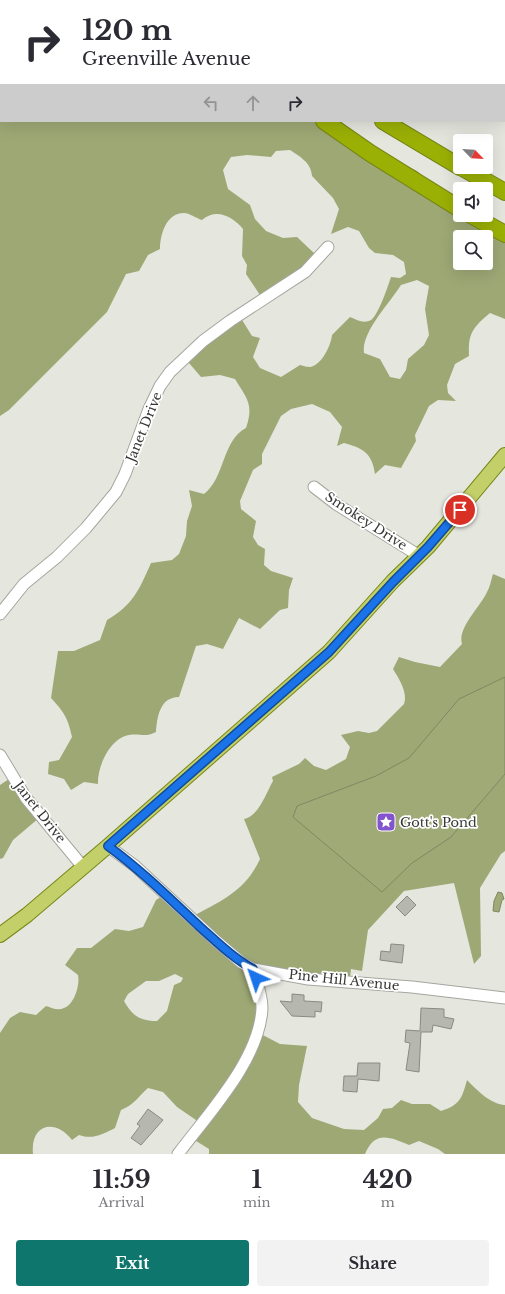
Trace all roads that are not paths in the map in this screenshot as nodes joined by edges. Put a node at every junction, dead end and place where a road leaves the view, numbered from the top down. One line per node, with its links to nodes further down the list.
1 (325, 122): 6 (highway)
2 (385, 122): 3 (highway)
3 (453, 163)
4 (473, 174): 5 (highway)
5 (505, 192)
6 (453, 205)
7 (484, 222): 8 (highway)
8 (505, 234)
9 (328, 247): 13 (street, Janet Drive)
10 (505, 455): 12 (main road)
11 (314, 487): 12 (street, Smokey Drive)
12 (418, 555): 15 (main road)
13 (0, 614)
14 (0, 755): 16 (street, Janet Drive)
15 (108, 846): 16 (main road); 18 (street, Pine Hill Avenue)
16 (83, 867): 17 (main road)
17 (0, 935)
18 (253, 969): 19 (street, Pine Hill Avenue); 20 (street)
19 (505, 998)
20 (178, 1154)

